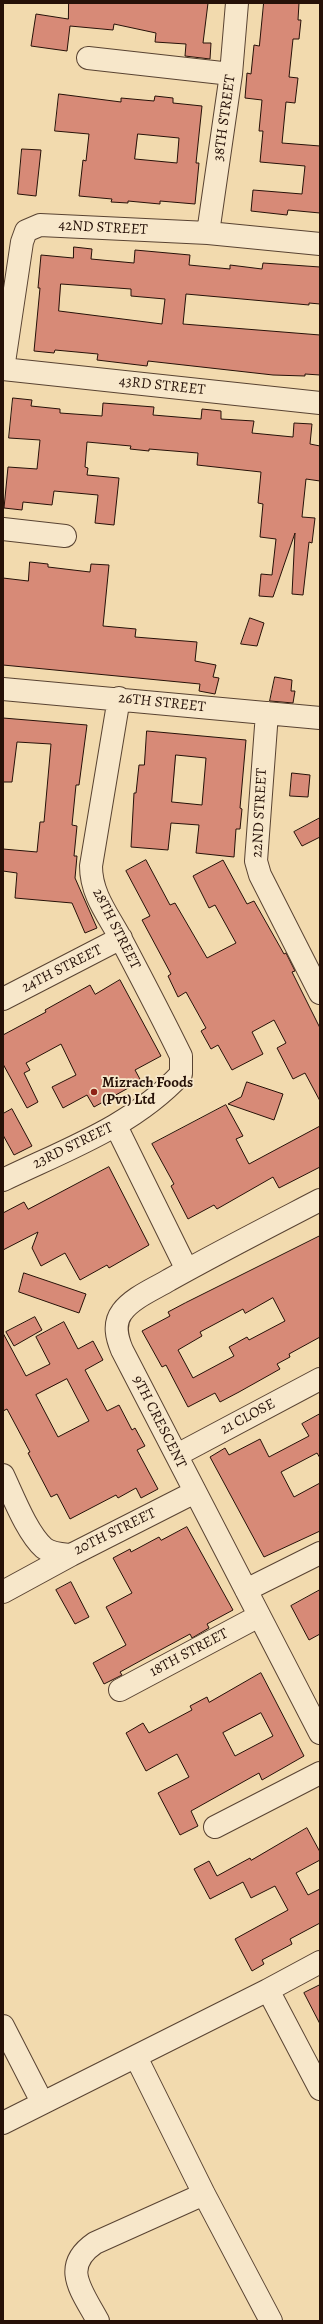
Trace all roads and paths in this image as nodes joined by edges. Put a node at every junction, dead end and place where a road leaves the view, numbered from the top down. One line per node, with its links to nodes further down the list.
1 (237, 3): 3 (street, 38TH STREET)
2 (88, 58): 3 (street)
3 (231, 74): 4 (street, 38TH STREET)
4 (208, 233): 5 (street, 42ND STREET); 6 (street, 42ND STREET)
5 (320, 244)
6 (3, 369): 7 (street, 43RD STREET)
7 (320, 403)
8 (3, 530): 9 (street)
9 (65, 536)
10 (3, 689): 11 (street, 26TH STREET)
11 (119, 698): 12 (street, 26TH STREET); 14 (street, 28TH STREET)
12 (267, 713): 13 (street, 26TH STREET); 15 (street, 22ND STREET)
13 (319, 713)
14 (121, 938): 16 (street, 24TH STREET); 17 (street, 28TH STREET)
15 (320, 994)
16 (3, 999)
17 (181, 1056): 18 (street, 23RD STREET)
18 (116, 1126): 19 (street, 23RD STREET); 21 (street)
19 (3, 1180)
20 (320, 1200): 21 (street, 9TH CRESCENT)
21 (187, 1270): 23 (street, 9TH CRESCENT)
22 (320, 1379): 23 (street, 21 CLOSE)
23 (177, 1456): 25 (street, 9TH CRESCENT)
24 (3, 1475): 27 (street, 20TH STREET)
25 (194, 1492): 27 (street, 20TH STREET); 28 (street, 9TH CRESCENT)
26 (320, 1553): 28 (street)
27 (71, 1555): 29 (street)
28 (246, 1590): 30 (street, 9TH CRESCENT)
29 (3, 1592)
30 (259, 1616): 31 (street, 18TH STREET); 32 (street, 9TH CRESCENT)
31 (120, 1690)
32 (320, 1733)
33 (320, 1773): 34 (street)
34 (215, 1827)
35 (320, 1962): 36 (street)
36 (268, 1990): 38 (street); 39 (street)
37 (3, 2026): 40 (street)
38 (136, 2057): 40 (street); 42 (street)
39 (320, 2089)
40 (42, 2102): 41 (street)
41 (3, 2123)
42 (204, 2194): 43 (street); 44 (street)
43 (98, 2321)
44 (271, 2321)

